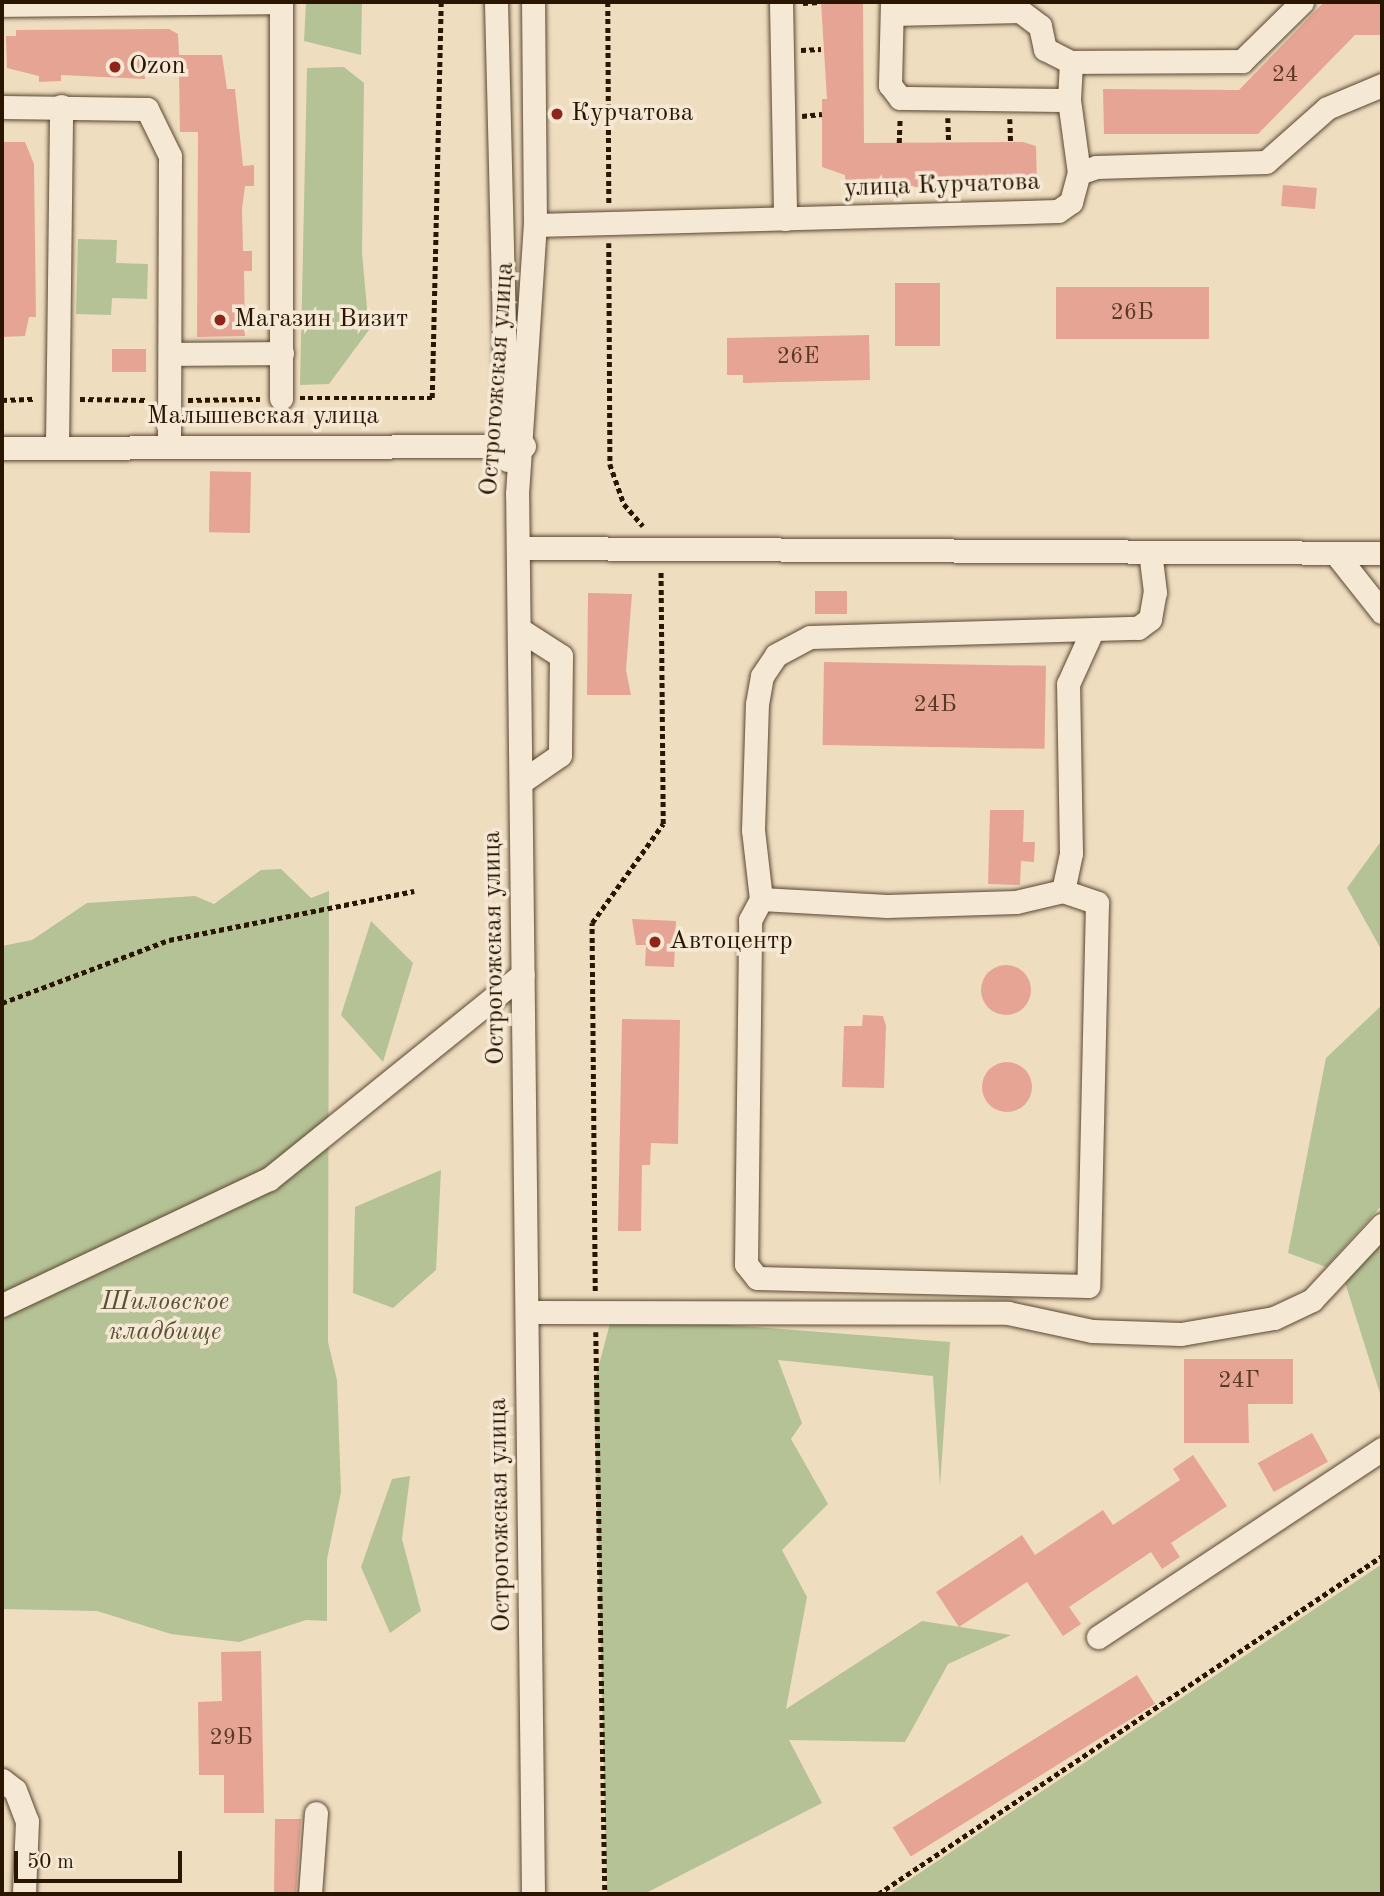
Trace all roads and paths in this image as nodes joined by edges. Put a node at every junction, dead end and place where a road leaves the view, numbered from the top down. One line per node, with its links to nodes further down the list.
1 (281, 2): 9 (street); 21 (street)
2 (441, 2): 24 (path)
3 (496, 2): 29 (street)
4 (533, 2): 19 (street, Острогожская улица)
5 (608, 2): 20 (path)
6 (781, 2): 18 (street)
7 (1302, 2): 12 (street)
8 (57, 3): 9 (street); 10 (street)
9 (173, 3)
10 (2, 5)
11 (892, 8): 12 (street); 14 (street)
12 (1071, 62): 14 (street)
13 (1382, 85): 17 (street)
14 (1069, 100): 17 (street)
15 (61, 106): 16 (street); 22 (street); 23 (street)
16 (2, 107)
17 (1079, 173): 18 (street, улица Курчатова)
18 (785, 219): 20 (street, улица Курчатова)
19 (535, 225): 20 (street, улица Курчатова); 29 (street, Острогожская улица)
20 (609, 227): 32 (path)
21 (282, 353): 22 (street); 24 (street)
22 (170, 354): 26 (street)
23 (57, 398): 25 (path); 26 (path); 28 (street)
24 (281, 398): 26 (path)
25 (2, 400)
26 (169, 400): 27 (street)
27 (169, 444): 28 (street, Малышевская улица); 29 (street, Малышевская улица)
28 (57, 447): 30 (street, Малышевская улица)
29 (513, 447): 31 (street, Острогожская улица)
30 (2, 448)
31 (519, 548): 32 (street); 37 (street, Острогожская улица)
32 (660, 548): 34 (street); 48 (path)
33 (1382, 552): 35 (street)
34 (1150, 554): 35 (street); 38 (street)
35 (1336, 554): 36 (street)
36 (1382, 612)
37 (519, 629): 39 (street, Острогожская улица); 39 (street)
38 (1092, 631): 41 (street); 42 (street)
39 (521, 782): 43 (street, Острогожская улица)
40 (414, 891): 44 (path)
41 (1063, 891): 42 (street); 42 (street)
42 (761, 899)
43 (523, 974): 46 (street); 47 (street, Острогожская улица)
44 (2, 1003)
45 (1382, 1225): 48 (street)
46 (2, 1305)
47 (527, 1312): 48 (street); 56 (street, Острогожская улица)
48 (595, 1317): 57 (path)
49 (1382, 1449): 51 (street)
50 (1382, 1556): 58 (path)
51 (1098, 1637)
52 (2, 1780): 54 (street)
53 (316, 1813): 55 (street)
54 (24, 1894)
55 (310, 1894)
56 (533, 1894)
57 (606, 1894)
58 (878, 1894)

